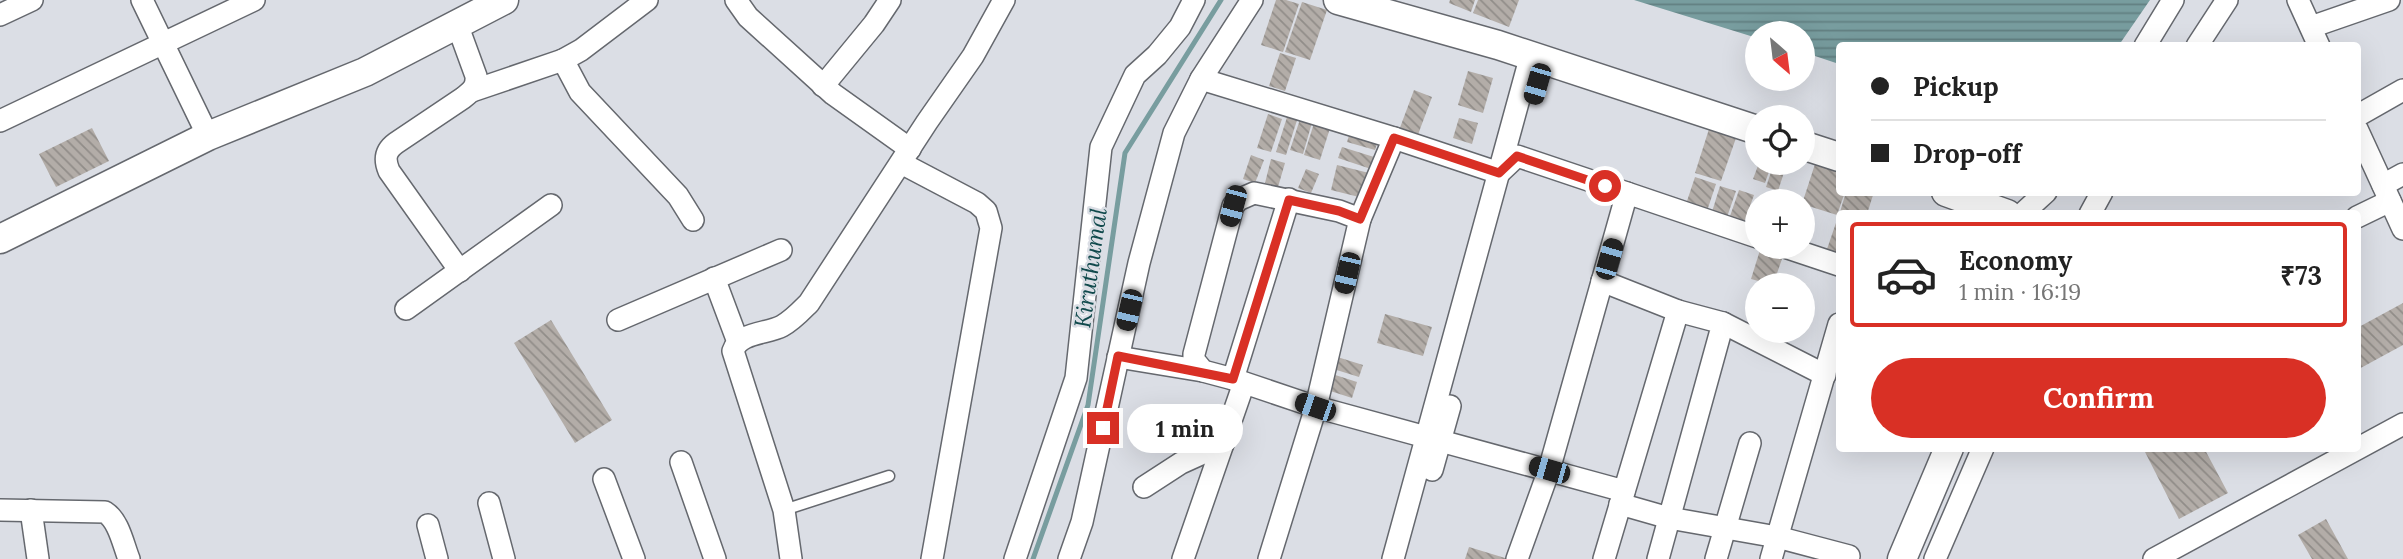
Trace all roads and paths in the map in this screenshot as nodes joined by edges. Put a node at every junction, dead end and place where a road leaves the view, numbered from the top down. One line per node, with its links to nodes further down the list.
1 (32, 0): 16 (street)
2 (142, 0): 21 (street)
3 (254, 0): 21 (street)
4 (504, 0): 17 (street)
5 (647, 0): 23 (street)
6 (890, 0): 25 (street)
7 (1004, 0): 35 (street)
8 (1194, 0): 103 (street)
9 (1252, 0): 24 (street)
10 (1338, 0): 22 (street)
11 (2173, 0): 19 (street)
12 (2227, 0): 20 (street)
13 (2298, 0): 18 (street)
14 (2389, 0): 18 (street)
15 (743, 3): 25 (street)
16 (0, 15)
17 (457, 24): 27 (street); 31 (street)
18 (2315, 36)
19 (2147, 42)
20 (2200, 42)
21 (163, 44): 29 (street); 31 (street)
22 (1538, 58): 30 (street); 36 (street); 38 (street)
23 (563, 60): 27 (street); 50 (street)
24 (1201, 79): 32 (street); 66 (street)
25 (823, 86): 35 (street)
26 (2403, 90): 28 (street)
27 (472, 91): 57 (street)
28 (2361, 114)
29 (0, 121)
30 (1745, 126)
31 (208, 136): 53 (street)
32 (1394, 138): 38 (street); 49 (street)
33 (2361, 138): 41 (street)
34 (1815, 149): 37 (street)
35 (905, 156): 65 (street); 102 (street)
36 (1517, 156): 38 (street); 40 (street); 72 (street)
37 (1836, 156)
38 (1499, 173): 72 (street)
39 (2403, 174): 41 (street)
40 (1628, 193): 52 (street); 59 (street)
41 (2387, 193): 48 (street); 51 (street)
42 (1957, 196): 46 (street)
43 (2042, 196): 47 (street)
44 (1289, 200): 49 (street); 67 (street); 69 (street)
45 (551, 205): 57 (street)
46 (1996, 210)
47 (2026, 210)
48 (2361, 214)
49 (1360, 219): 70 (street)
50 (693, 220)
51 (2403, 229)
52 (1745, 233)
53 (0, 239)
54 (781, 250): 58 (street)
55 (1815, 257): 56 (street)
56 (1836, 264)
57 (460, 271): 60 (street)
58 (714, 278): 62 (street); 65 (street)
59 (1602, 281): 61 (street); 80 (street)
60 (406, 309)
61 (1678, 311): 63 (street); 84 (street)
62 (618, 320)
63 (1723, 323): 68 (street); 90 (street)
64 (1836, 338): 68 (street)
65 (738, 342): 88 (street)
66 (1118, 356): 67 (street); 104 (street)
67 (1203, 372): 69 (street)
68 (1825, 375): 93 (street)
69 (1239, 381): 70 (street); 74 (street)
70 (1315, 407): 72 (street); 106 (street)
71 (2403, 424): 75 (street)
72 (1434, 438): 80 (street); 107 (street); 108 (street)
73 (1751, 443): 92 (street)
74 (1223, 444): 83 (street); 105 (street)
75 (2361, 447)
76 (1948, 452): 89 (street)
77 (1980, 452): 89 (street)
78 (2351, 452): 116 (street)
79 (681, 462): 100 (street)
80 (1549, 470): 84 (street); 109 (street)
81 (889, 476): 88 (lane)
82 (604, 479): 99 (street)
83 (1144, 487)
84 (1622, 497): 90 (street); 110 (street)
85 (489, 503): 98 (street)
86 (0, 510): 87 (street)
87 (31, 510): 95 (street); 96 (street)
88 (784, 510): 101 (street)
89 (1940, 512): 114 (street); 115 (street)
90 (1669, 519): 92 (street); 111 (street)
91 (428, 525): 97 (street)
92 (1726, 527): 93 (street); 112 (street)
93 (1777, 537): 94 (street); 113 (street)
94 (1849, 556)
95 (38, 559)
96 (129, 559)
97 (437, 559)
98 (504, 559)
99 (634, 559)
100 (715, 559)
101 (791, 559)
102 (932, 559)
103 (1014, 559)
104 (1069, 559)
105 (1183, 559)
106 (1269, 559)
107 (1393, 559)
108 (1408, 559)
109 (1517, 559)
110 (1604, 559)
111 (1658, 559)
112 (1716, 559)
113 (1771, 559)
114 (1902, 559)
115 (1935, 559)
116 (2154, 559)

